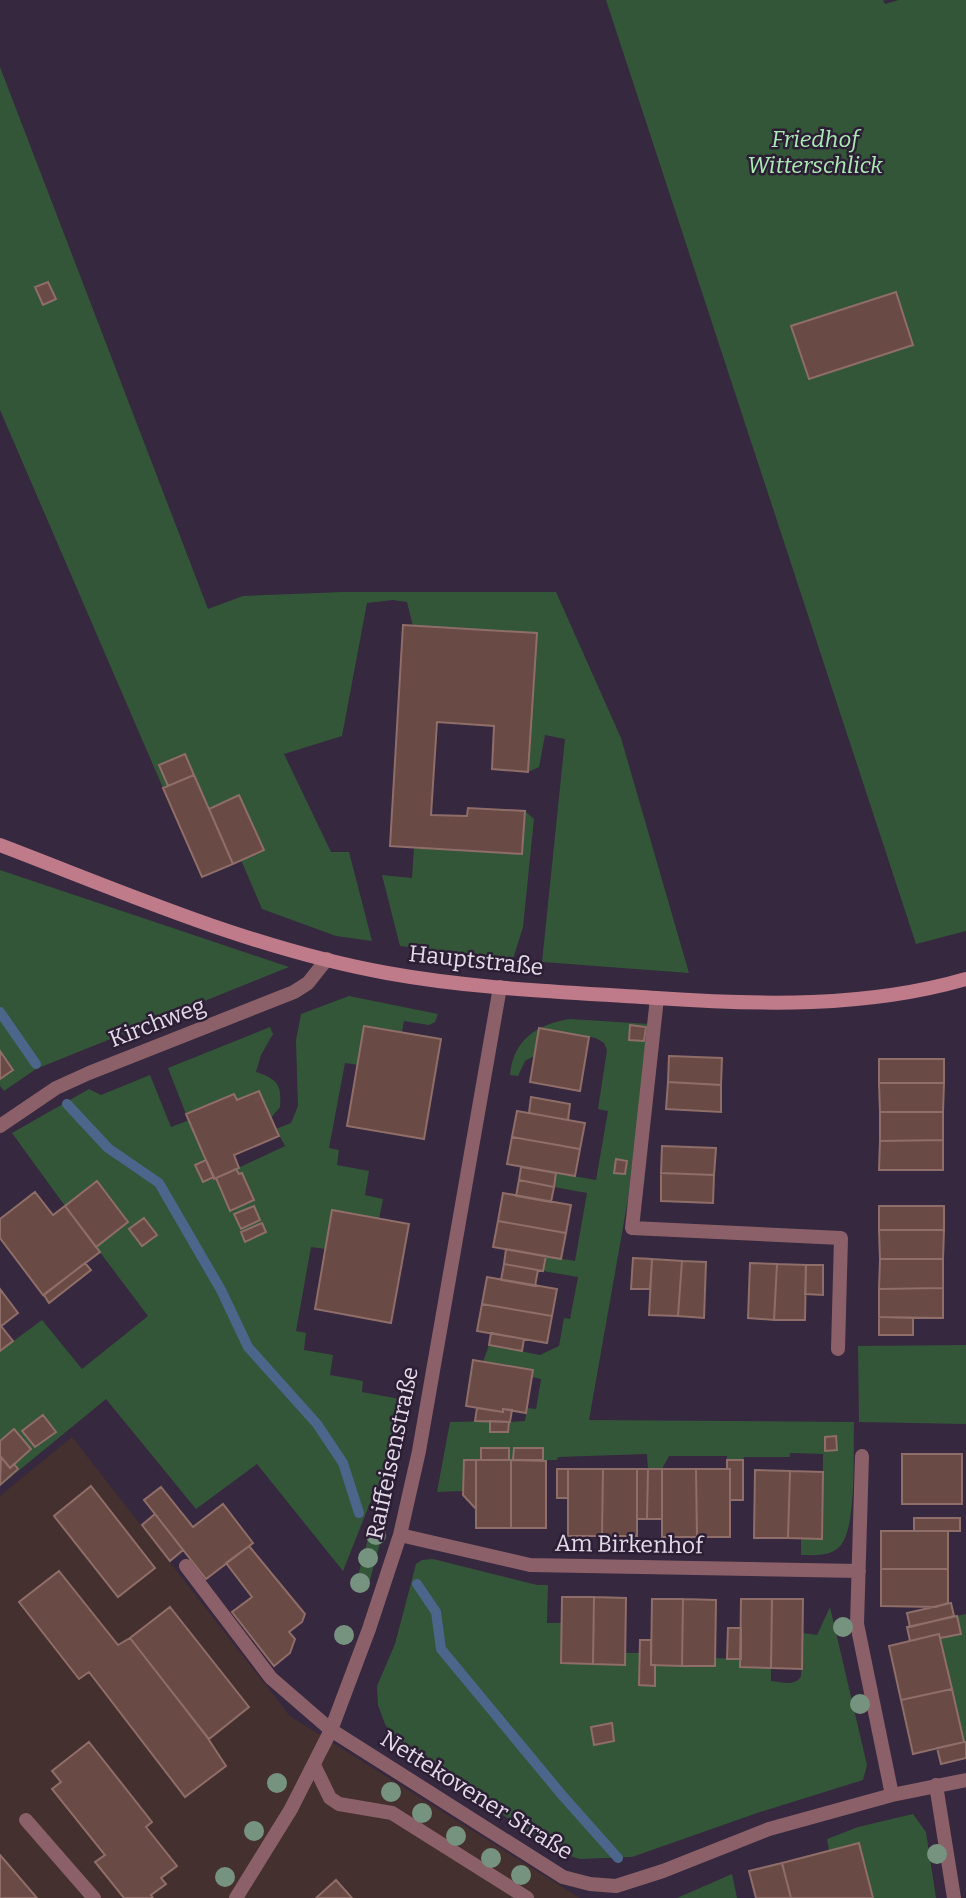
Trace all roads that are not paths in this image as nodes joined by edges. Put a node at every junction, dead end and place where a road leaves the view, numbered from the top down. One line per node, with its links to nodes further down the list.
1 (0, 845): 2 (main road, Hauptstraße)
2 (327, 959): 4 (main road, Hauptstraße); 6 (street, Kirchweg)
3 (966, 979): 5 (main road, Hauptstraße)
4 (500, 987): 5 (main road, Hauptstraße); 9 (street, Raiffeisenstraße)
5 (657, 998): 7 (street)
6 (0, 1126)
7 (838, 1349)
8 (862, 1456): 11 (street)
9 (400, 1535): 11 (street, Am Birkenhof); 12 (street, Raiffeisenstraße)
10 (186, 1566): 12 (street, Nettekovener Straße)
11 (859, 1571): 16 (street)
12 (331, 1730): 13 (street, Raiffeisenstraße); 16 (street, Nettekovener Straße)
13 (314, 1765): 19 (street, Raiffeisenstraße); 20 (street)
14 (966, 1780): 15 (street, Nettekovener Straße)
15 (936, 1784): 16 (street, Nettekovener Straße); 21 (street)
16 (892, 1795)
17 (26, 1820): 18 (street)
18 (94, 1898)
19 (236, 1898)
20 (527, 1898)
21 (954, 1898)

